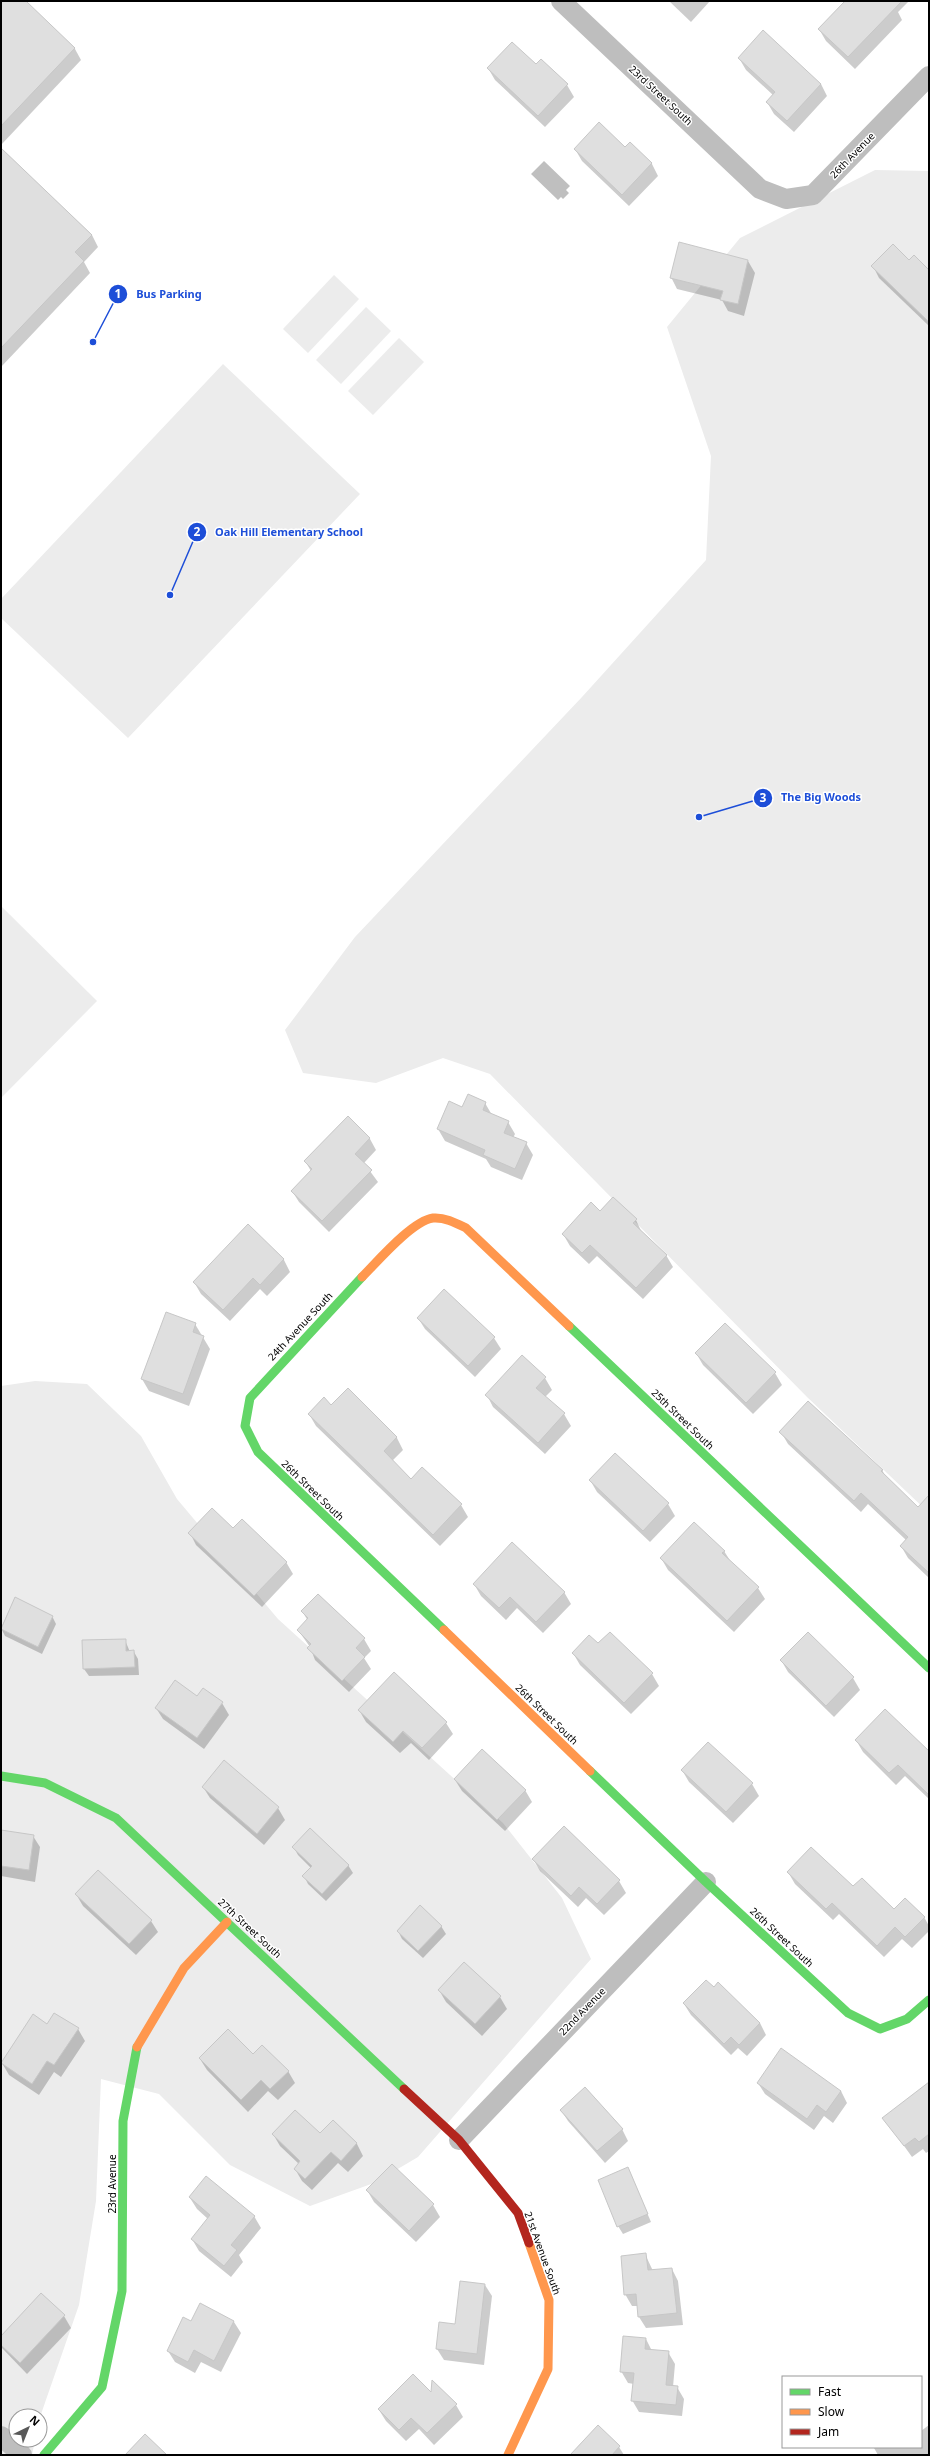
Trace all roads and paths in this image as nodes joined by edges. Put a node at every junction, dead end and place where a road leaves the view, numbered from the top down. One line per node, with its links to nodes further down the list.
1 (561, 1): 3 (street, 23rd Street South)
2 (929, 76): 3 (street, 26th Avenue)
3 (760, 189)
4 (409, 1230): 5 (street, 24th Avenue South); 6 (street, 25th Street South)
5 (258, 1452): 8 (street, 26th Street South)
6 (929, 1668)
7 (1, 1776): 9 (street, 27th Street South)
8 (706, 1882): 10 (street, 26th Street South); 11 (street, 22nd Avenue)
9 (227, 1922): 11 (street, 27th Street South); 14 (street, 23rd Avenue)
10 (929, 2000)
11 (459, 2140): 15 (street, 21st Avenue South)
12 (1, 2436): 13 (street)
13 (22, 2455)
14 (44, 2455)
15 (508, 2455)

